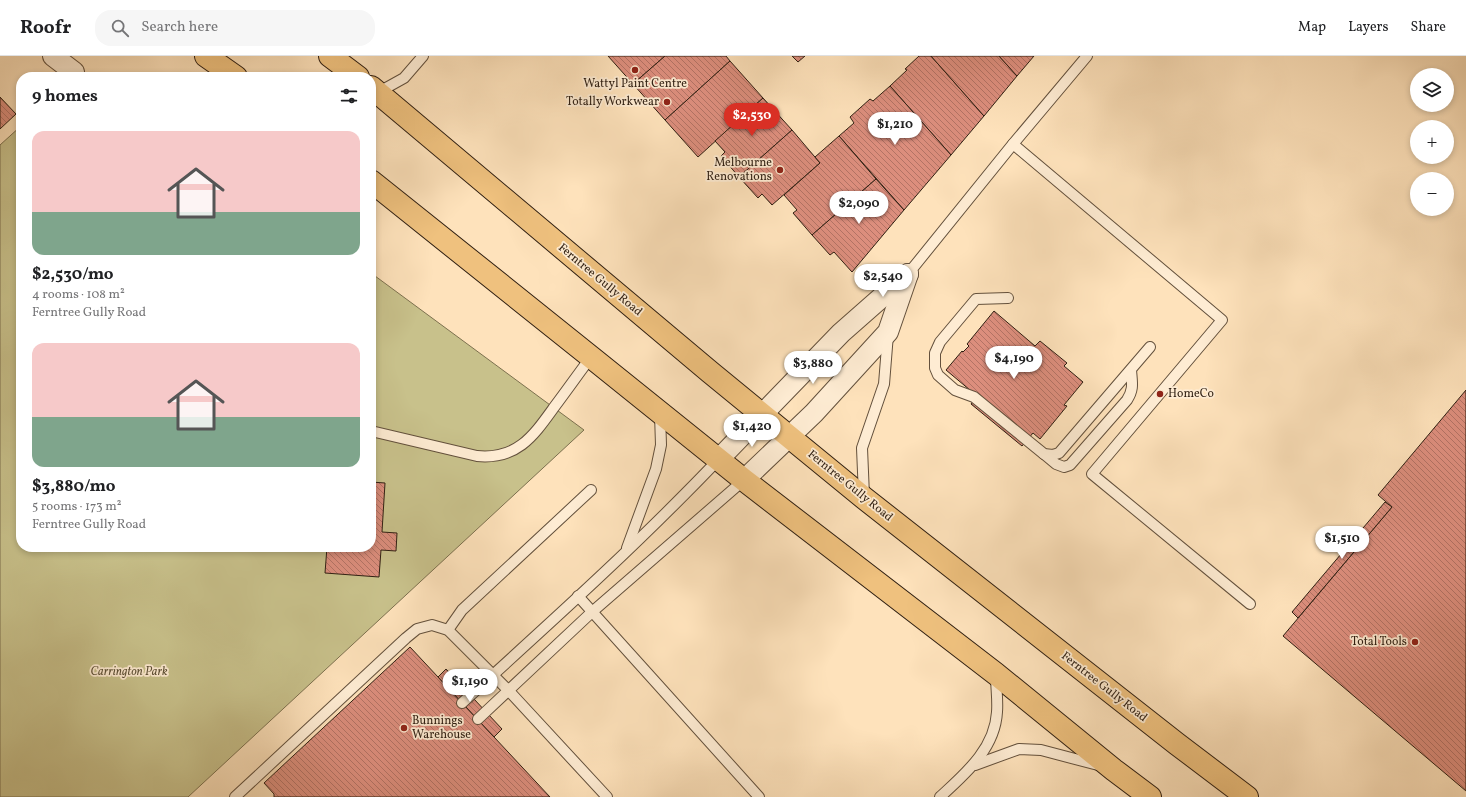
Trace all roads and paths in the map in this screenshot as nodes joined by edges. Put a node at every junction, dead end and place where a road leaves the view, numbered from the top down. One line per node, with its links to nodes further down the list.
1 (52, 56): 6 (street)
2 (206, 56): 7 (main road)
3 (330, 56): 8 (main road)
4 (423, 56): 9 (lane)
5 (1087, 56): 11 (lane)
6 (74, 72)
7 (229, 72)
8 (351, 72)
9 (376, 92)
10 (376, 95): 20 (main road, Ferntree Gully Road)
11 (1013, 144): 13 (lane); 30 (lane)
12 (376, 185): 17 (main road)
13 (908, 274): 15 (street); 20 (street)
14 (1008, 298): 23 (lane)
15 (888, 332): 22 (street); 27 (lane)
16 (1150, 347): 18 (lane)
17 (592, 357): 19 (main road); 21 (lane)
18 (1131, 370): 23 (lane); 23 (lane)
19 (660, 413): 24 (main road); 28 (lane)
20 (762, 414): 22 (main road, Ferntree Gully Road); 24 (street)
21 (376, 432)
22 (790, 436): 25 (street); 27 (main road, Ferntree Gully Road)
23 (1044, 454)
24 (718, 460): 25 (main road); 28 (lane)
25 (744, 480): 31 (lane); 33 (main road)
26 (591, 490): 32 (lane)
27 (864, 498): 45 (main road, Ferntree Gully Road)
28 (627, 550): 29 (lane)
29 (578, 596): 31 (lane); 34 (lane)
30 (1250, 604)
31 (592, 612): 35 (lane); 42 (lane)
32 (448, 630): 34 (lane); 40 (lane)
33 (996, 674): 38 (lane); 39 (main road)
34 (493, 675): 35 (lane); 36 (lane)
35 (509, 691): 37 (lane); 41 (lane)
36 (462, 703)
37 (478, 719)
38 (975, 765): 39 (lane); 43 (lane)
39 (1114, 770): 44 (main road)
40 (235, 797)
41 (607, 797)
42 (759, 797)
43 (940, 797)
44 (1150, 797)
45 (1247, 797)

